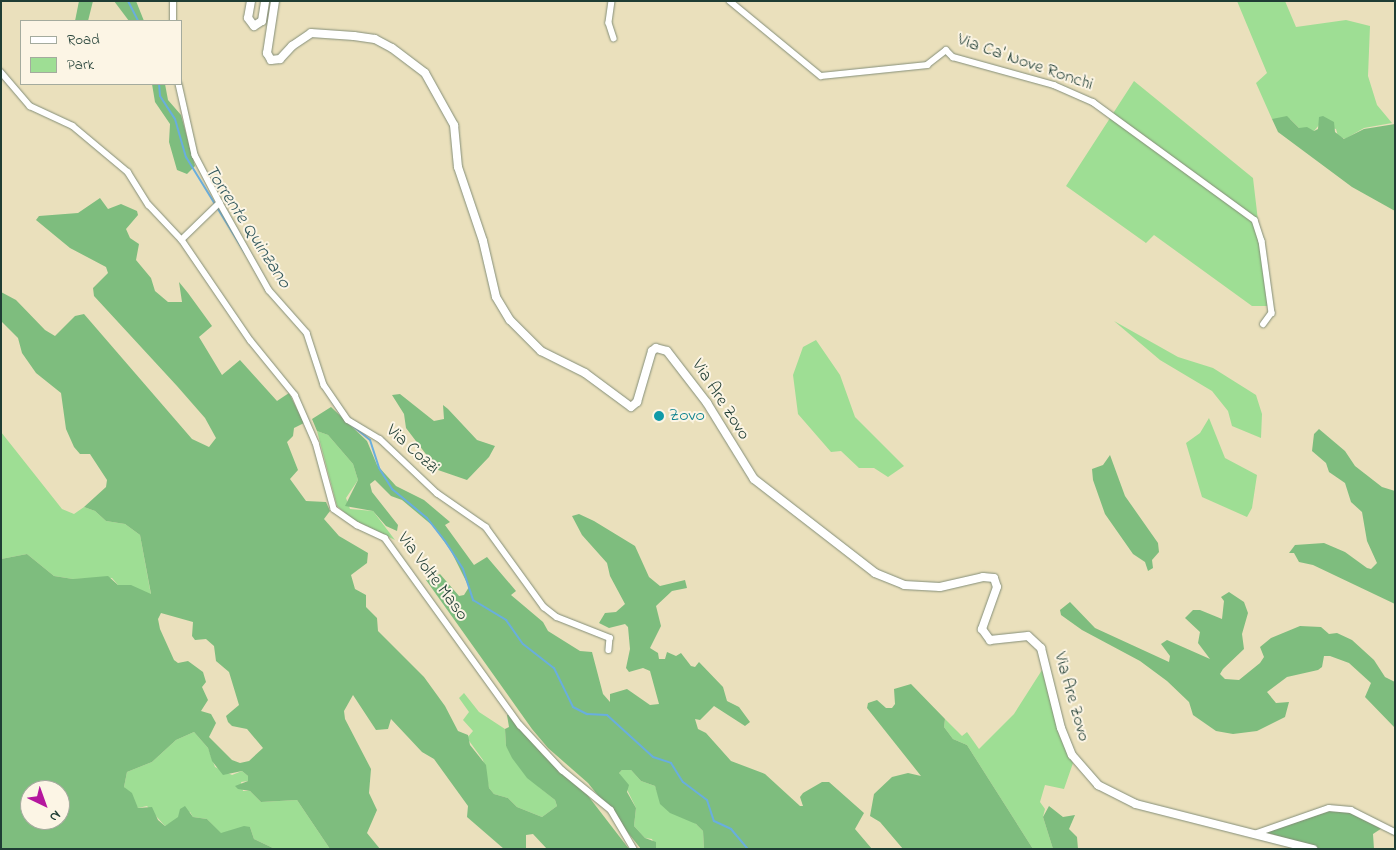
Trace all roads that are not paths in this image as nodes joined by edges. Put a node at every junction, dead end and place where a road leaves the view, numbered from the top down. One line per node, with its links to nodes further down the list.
1 (173, 1): 7 (street)
2 (251, 1): 3 (street)
3 (265, 1)
4 (275, 1): 16 (street, Via Are Zovo)
5 (612, 1): 8 (street)
6 (730, 1): 13 (street, Via Ca' Nove Ronchi)
7 (173, 20)
8 (614, 38)
9 (1, 72): 12 (street)
10 (179, 85): 11 (street, Via Cozzi)
11 (220, 203): 12 (street); 14 (street, Via Cozzi)
12 (182, 240): 17 (street, Via Volte Maso)
13 (1264, 324)
14 (609, 650)
15 (1395, 832): 16 (street)
16 (1256, 833): 18 (street, Via Are Zovo)
17 (634, 849)
18 (1314, 849)

